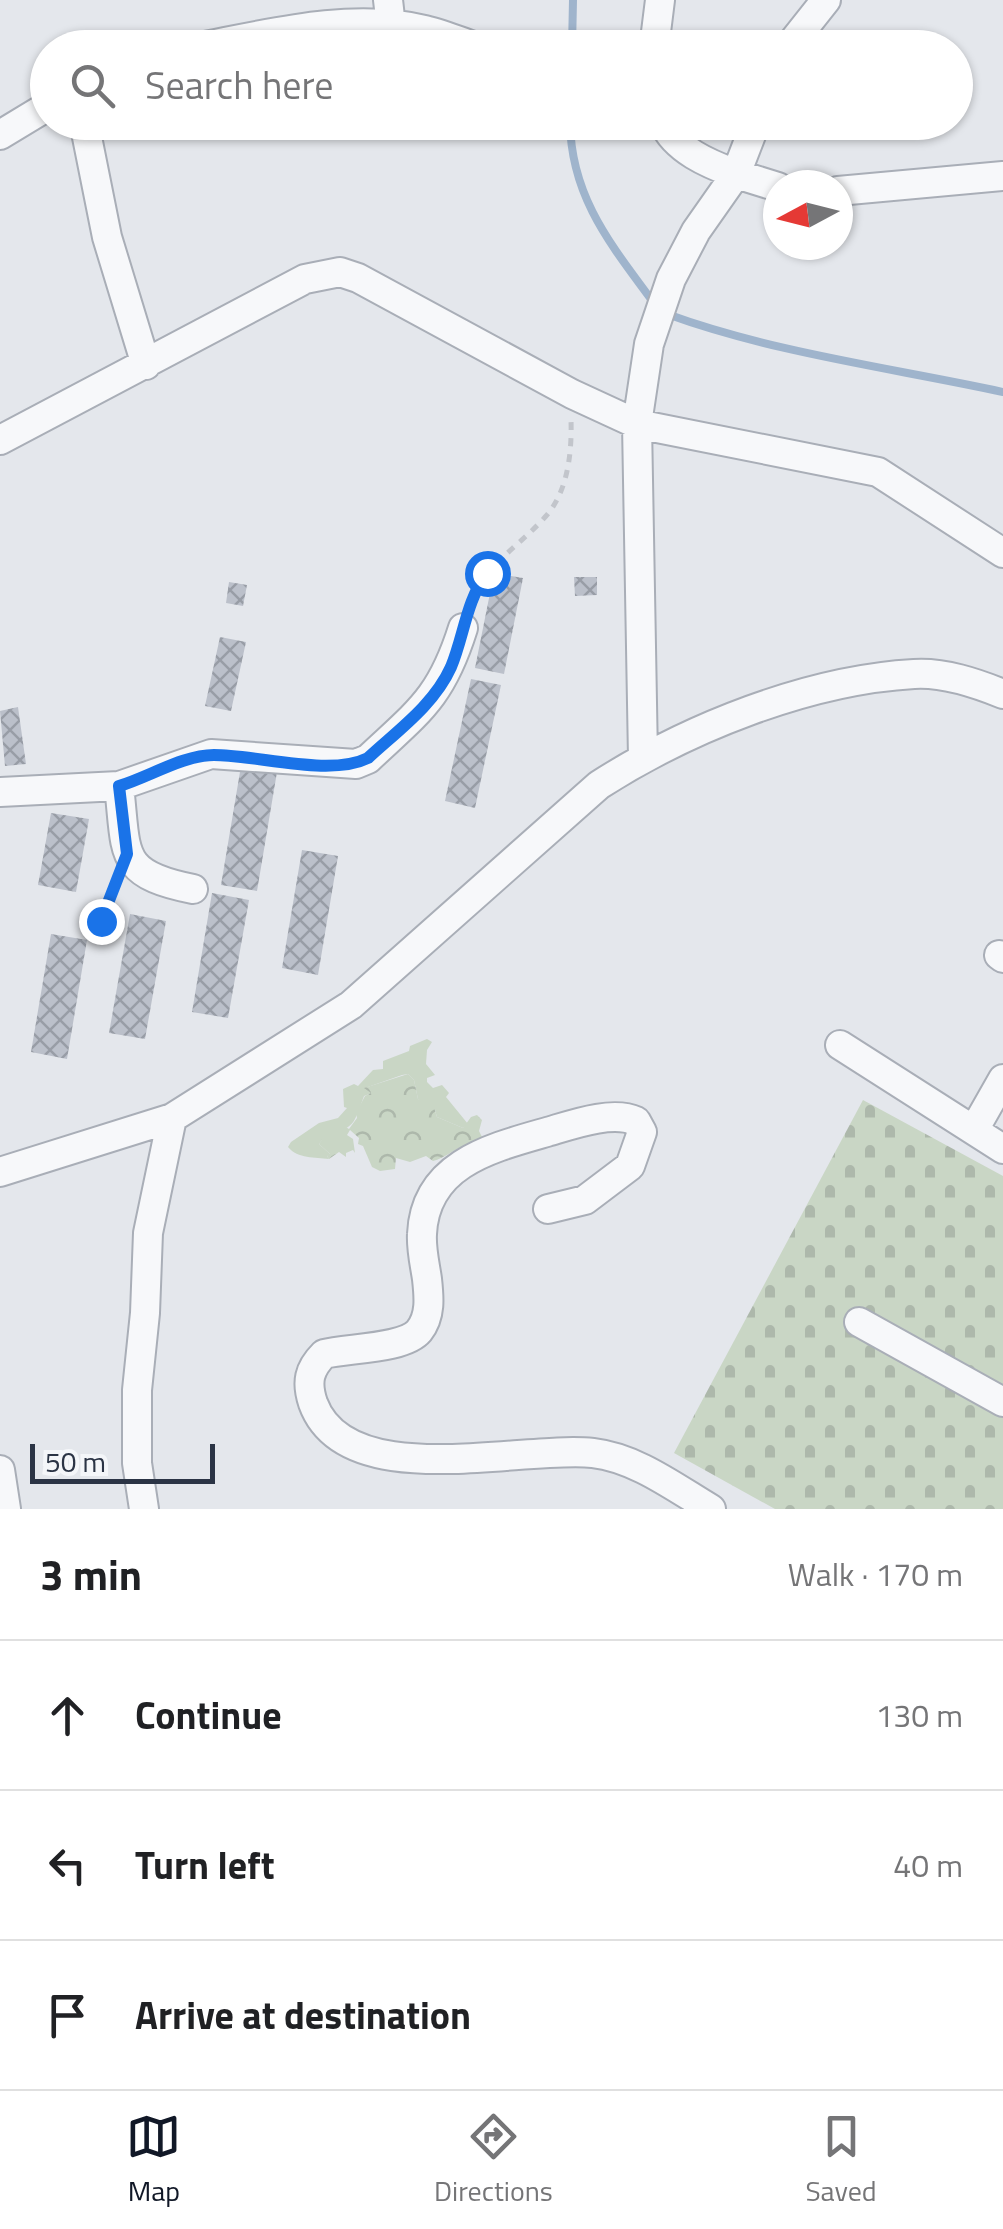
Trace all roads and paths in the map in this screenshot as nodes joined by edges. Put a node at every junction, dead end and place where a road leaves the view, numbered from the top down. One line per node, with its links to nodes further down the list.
1 (660, 0): 6 (street)
2 (826, 0): 7 (street)
3 (390, 13): 4 (street); 5 (street)
4 (300, 30)
5 (423, 30)
6 (656, 30)
7 (802, 30)
8 (30, 117): 9 (street)
9 (0, 135)
10 (88, 140): 17 (street)
11 (674, 140): 13 (street)
12 (749, 140): 13 (street)
13 (736, 174): 15 (street); 19 (street)
14 (1003, 176): 16 (street)
15 (763, 182)
16 (853, 189)
17 (146, 365): 19 (street); 20 (street)
18 (570, 407): 22 (path)
19 (637, 424): 21 (street); 24 (street)
20 (0, 440)
21 (1003, 553)
22 (462, 628): 25 (street)
23 (1003, 694): 24 (street)
24 (642, 758): 32 (street)
25 (119, 786): 26 (street); 27 (street)
26 (14, 791)
27 (127, 854): 28 (street); 29 (path)
28 (193, 888)
29 (91, 942)
30 (840, 1045): 33 (street)
31 (1003, 1079): 33 (street)
32 (172, 1118): 35 (street); 41 (street)
33 (974, 1130): 34 (street)
34 (1003, 1149)
35 (0, 1172)
36 (548, 1210): 42 (street)
37 (859, 1322): 38 (street)
38 (1003, 1402)
39 (0, 1470): 40 (street)
40 (6, 1509)
41 (144, 1509)
42 (711, 1509)

